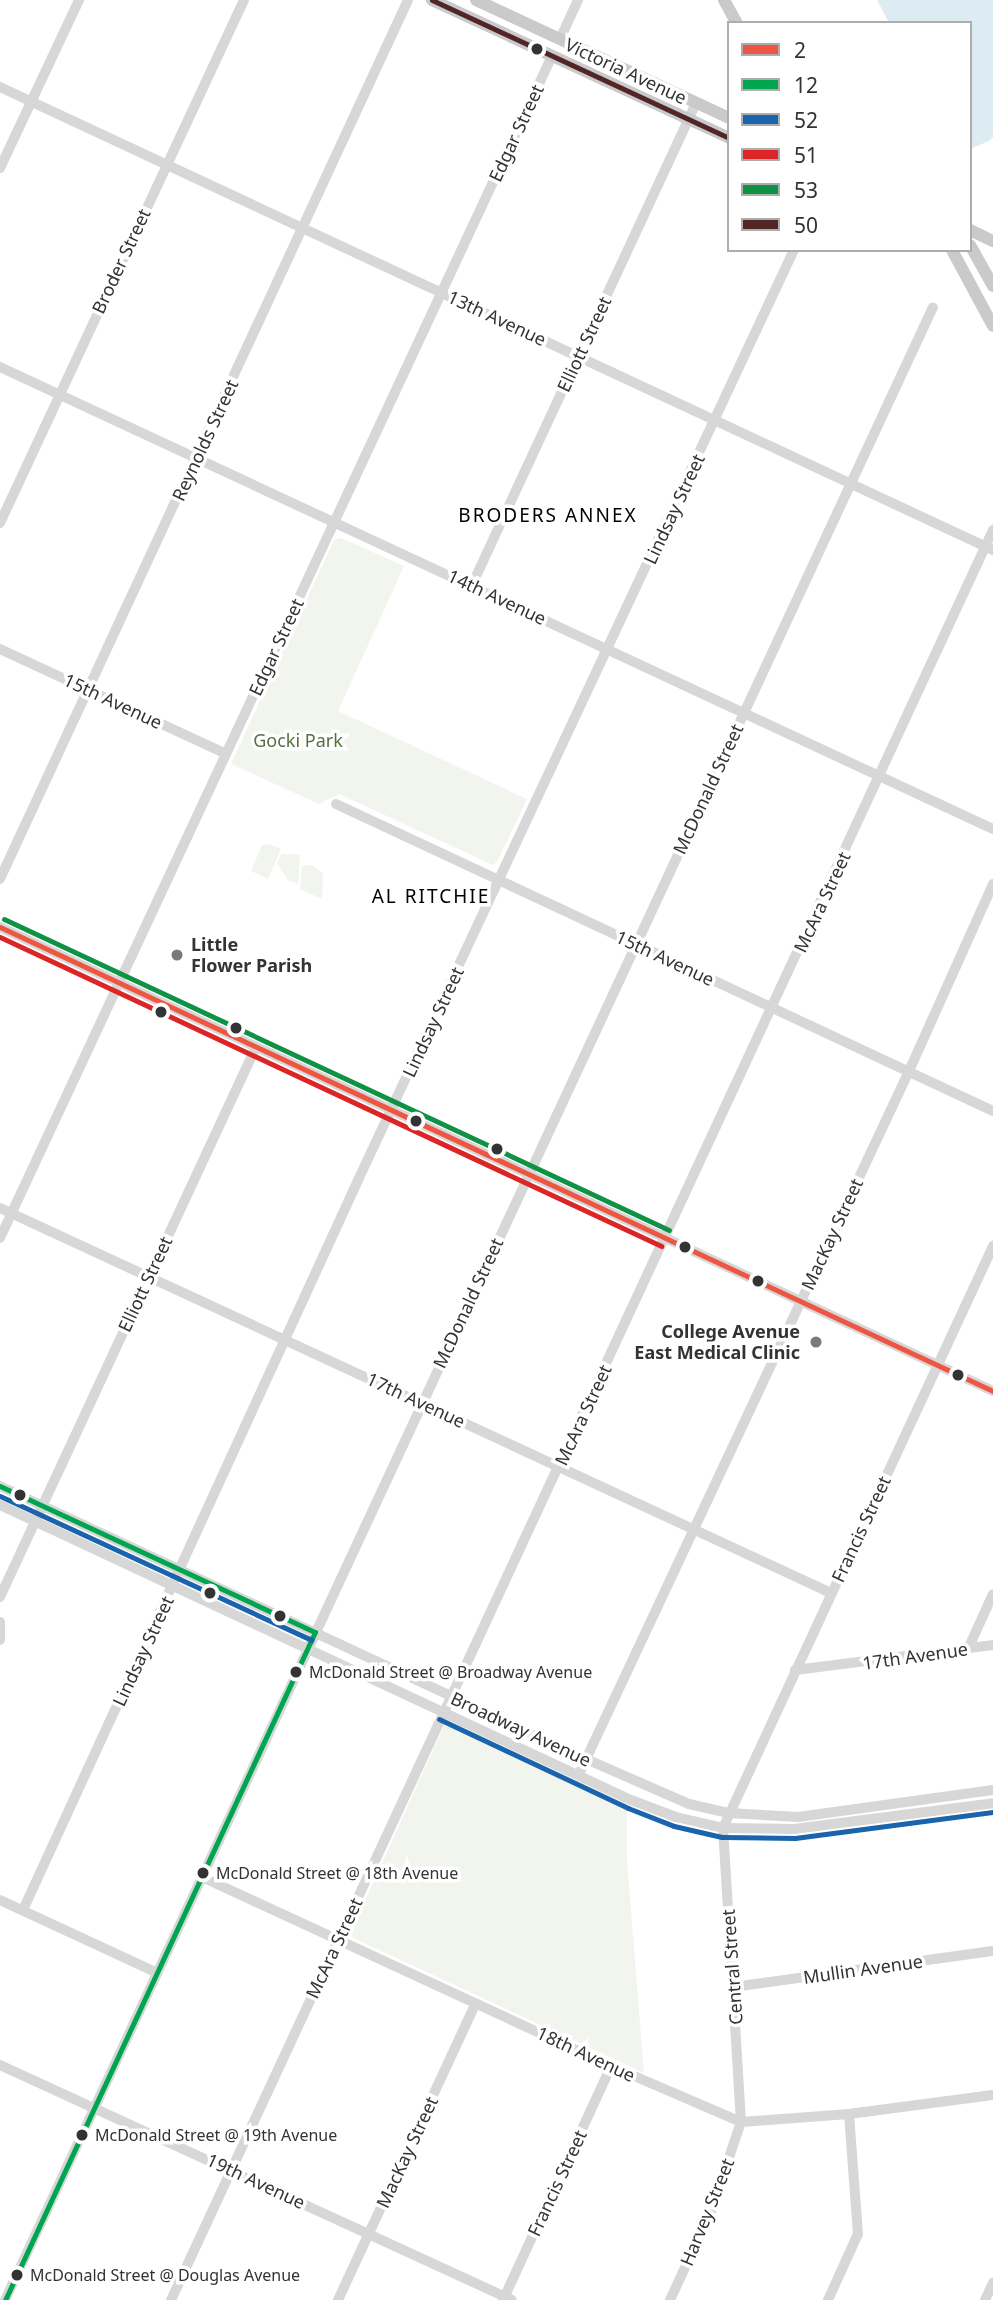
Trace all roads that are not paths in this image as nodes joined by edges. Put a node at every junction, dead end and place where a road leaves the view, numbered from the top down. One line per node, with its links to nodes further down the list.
1 (79, 0): 12 (street)
2 (244, 0): 17 (street, Broder Street)
3 (408, 0): 19 (street, Reynolds Street)
4 (432, 0): 10 (main road, Victoria Avenue)
5 (476, 0): 9 (main road, Victoria Avenue)
6 (578, 0): 9 (street)
7 (724, 0): 8 (main road)
8 (736, 21)
9 (559, 39): 13 (main road, Victoria Avenue)
10 (552, 56): 15 (main road, Victoria Avenue); 28 (street, Edgar Street)
11 (0, 87): 12 (street, 13th Avenue)
12 (31, 101): 17 (street, 13th Avenue); 18 (street)
13 (696, 103): 14 (main road, Victoria Avenue); 15 (street, Elliott Street)
14 (727, 117)
15 (689, 119): 16 (main road, Victoria Avenue); 31 (street, Elliott Street)
16 (727, 137)
17 (166, 164): 19 (street, 13th Avenue); 33 (street, Broder Street)
18 (0, 168)
19 (302, 229): 28 (street, 13th Avenue); 35 (street, Reynolds Street)
20 (972, 231): 21 (main road)
21 (993, 241)
22 (972, 251): 26 (main road)
23 (793, 252): 34 (street, Lindsay Street)
24 (953, 252): 30 (main road)
25 (971, 252): 27 (main road)
26 (993, 264)
27 (993, 286)
28 (442, 293): 31 (street, 13th Avenue); 38 (street, Edgar Street)
29 (933, 307): 36 (street, McDonald Street)
30 (993, 326)
31 (578, 356): 34 (street, 13th Avenue); 41 (street, Elliott Street)
32 (0, 367): 33 (street, 14th Avenue)
33 (58, 394): 35 (street, 14th Avenue); 37 (street, Broder Street)
34 (715, 420): 36 (street, 13th Avenue); 43 (street, Lindsay Street)
35 (197, 459): 38 (street, 14th Avenue); 44 (street, Reynolds Street)
36 (851, 484): 40 (street, 13th Avenue); 45 (street, McDonald Street)
37 (0, 523)
38 (334, 523): 41 (street, 14th Avenue); 46 (street, Edgar Street)
39 (993, 530): 40 (street, McAra Street)
40 (989, 548): 47 (street, McAra Street)
41 (472, 585): 43 (street, 14th Avenue)
42 (0, 649): 44 (street, 15th Avenue)
43 (608, 649): 45 (street, 14th Avenue); 51 (street, Lindsay Street)
44 (88, 689): 46 (street, 15th Avenue); 50 (street, Reynolds Street)
45 (744, 712): 47 (street, 14th Avenue); 54 (street, McDonald Street)
46 (226, 754): 55 (street, Edgar Street)
47 (881, 776): 49 (street, 14th Avenue); 56 (street, McAra Street)
48 (336, 804): 51 (street, 15th Avenue)
49 (993, 829)
50 (0, 879)
51 (499, 881): 54 (street, 15th Avenue); 59 (street, Lindsay Street)
52 (993, 884): 58 (street, MacKay Street)
53 (0, 927): 55 (street)
54 (636, 944): 56 (street, 15th Avenue); 61 (street, McDonald Street)
55 (118, 983): 57 (street); 63 (street, Edgar Street)
56 (773, 1008): 58 (street, 15th Avenue); 65 (street, McAra Street)
57 (256, 1047): 59 (street); 67 (street, Elliott Street)
58 (909, 1071): 60 (street, 15th Avenue); 68 (street, MacKay Street)
59 (391, 1110): 61 (street); 69 (street, Lindsay Street)
60 (993, 1111)
61 (528, 1174): 65 (street); 72 (street, McDonald Street)
62 (0, 1208): 63 (street, 17th Avenue)
63 (11, 1213): 64 (street, Edgar Street); 67 (street, 17th Avenue)
64 (0, 1238)
65 (666, 1238): 68 (street); 73 (street, McAra Street)
66 (993, 1246): 70 (street, Francis Street)
67 (148, 1276): 69 (street, 17th Avenue); 76 (street, Elliott Street)
68 (800, 1301): 70 (street); 78 (street, MacKay Street)
69 (284, 1339): 72 (street, 17th Avenue); 79 (street, Lindsay Street)
70 (937, 1365): 71 (street); 81 (street, Francis Street)
71 (993, 1391)
72 (422, 1403): 73 (street, 17th Avenue); 85 (street, McDonald Street)
73 (559, 1466): 78 (street, 17th Avenue); 91 (street, McAra Street)
74 (0, 1486): 76 (street, Broadway Avenue)
75 (0, 1505): 77 (street, Broadway Avenue)
76 (43, 1506): 77 (street, Elliott Street); 79 (street, Broadway Avenue)
77 (35, 1522): 80 (street, Broadway Avenue); 83 (street, Elliott Street)
78 (695, 1530): 81 (street, 17th Avenue); 93 (street, MacKay Street)
79 (180, 1570): 80 (street, Lindsay Street); 85 (street, Broadway Avenue)
80 (173, 1586): 89 (street, Broadway Avenue); 101 (street, Lindsay Street)
81 (831, 1593): 90 (street, Francis Street)
82 (993, 1594): 88 (street)
83 (0, 1597)
84 (0, 1622): 86 (street)
85 (315, 1632): 89 (street, McDonald Street); 91 (street, Broadway Avenue)
86 (0, 1640)
87 (993, 1645): 88 (street, 17th Avenue)
88 (968, 1649): 90 (street, 17th Avenue)
89 (307, 1650): 92 (street, Broadway Avenue); 99 (street, McDonald Street)
90 (795, 1670): 97 (street, Francis Street)
91 (450, 1695): 92 (street, McAra Street); 93 (street, Broadway Avenue)
92 (443, 1711): 94 (street, Broadway Avenue); 102 (street, McAra Street)
93 (586, 1759): 94 (street, MacKay Street); 97 (street, Broadway Avenue)
94 (579, 1774): 98 (street, Broadway Avenue)
95 (993, 1790): 97 (street, Broadway Avenue)
96 (993, 1803): 98 (street, Broadway Avenue)
97 (729, 1813): 98 (street, Central Street)
98 (723, 1828): 105 (street, Central Street)
99 (202, 1877): 102 (street, 18th Avenue); 104 (street, McDonald Street)
100 (0, 1900): 101 (street)
101 (23, 1910): 104 (street)
102 (338, 1940): 106 (street, 18th Avenue); 113 (street, McAra Street)
103 (993, 1951): 105 (street, Mullin Avenue)
104 (157, 1973): 110 (street, McDonald Street)
105 (733, 1987): 112 (street, Central Street)
106 (476, 2003): 108 (street, 18th Avenue); 114 (street, MacKay Street)
107 (0, 2065): 110 (street, 19th Avenue)
108 (611, 2066): 112 (street, 18th Avenue); 116 (street, Francis Street)
109 (993, 2095): 111 (street, 18th Avenue)
110 (94, 2109): 113 (street, 19th Avenue); 117 (street, McDonald Street)
111 (849, 2114): 112 (street, 18th Avenue); 121 (street)
112 (741, 2122): 120 (street, Harvey Street)
113 (231, 2169): 114 (street, 19th Avenue); 118 (street, McAra Street)
114 (369, 2233): 116 (street, 19th Avenue); 119 (street, MacKay Street)
115 (993, 2283): 122 (street)
116 (507, 2299)
117 (5, 2300)
118 (171, 2300)
119 (338, 2300)
120 (670, 2300)
121 (828, 2300)
122 (985, 2300)

